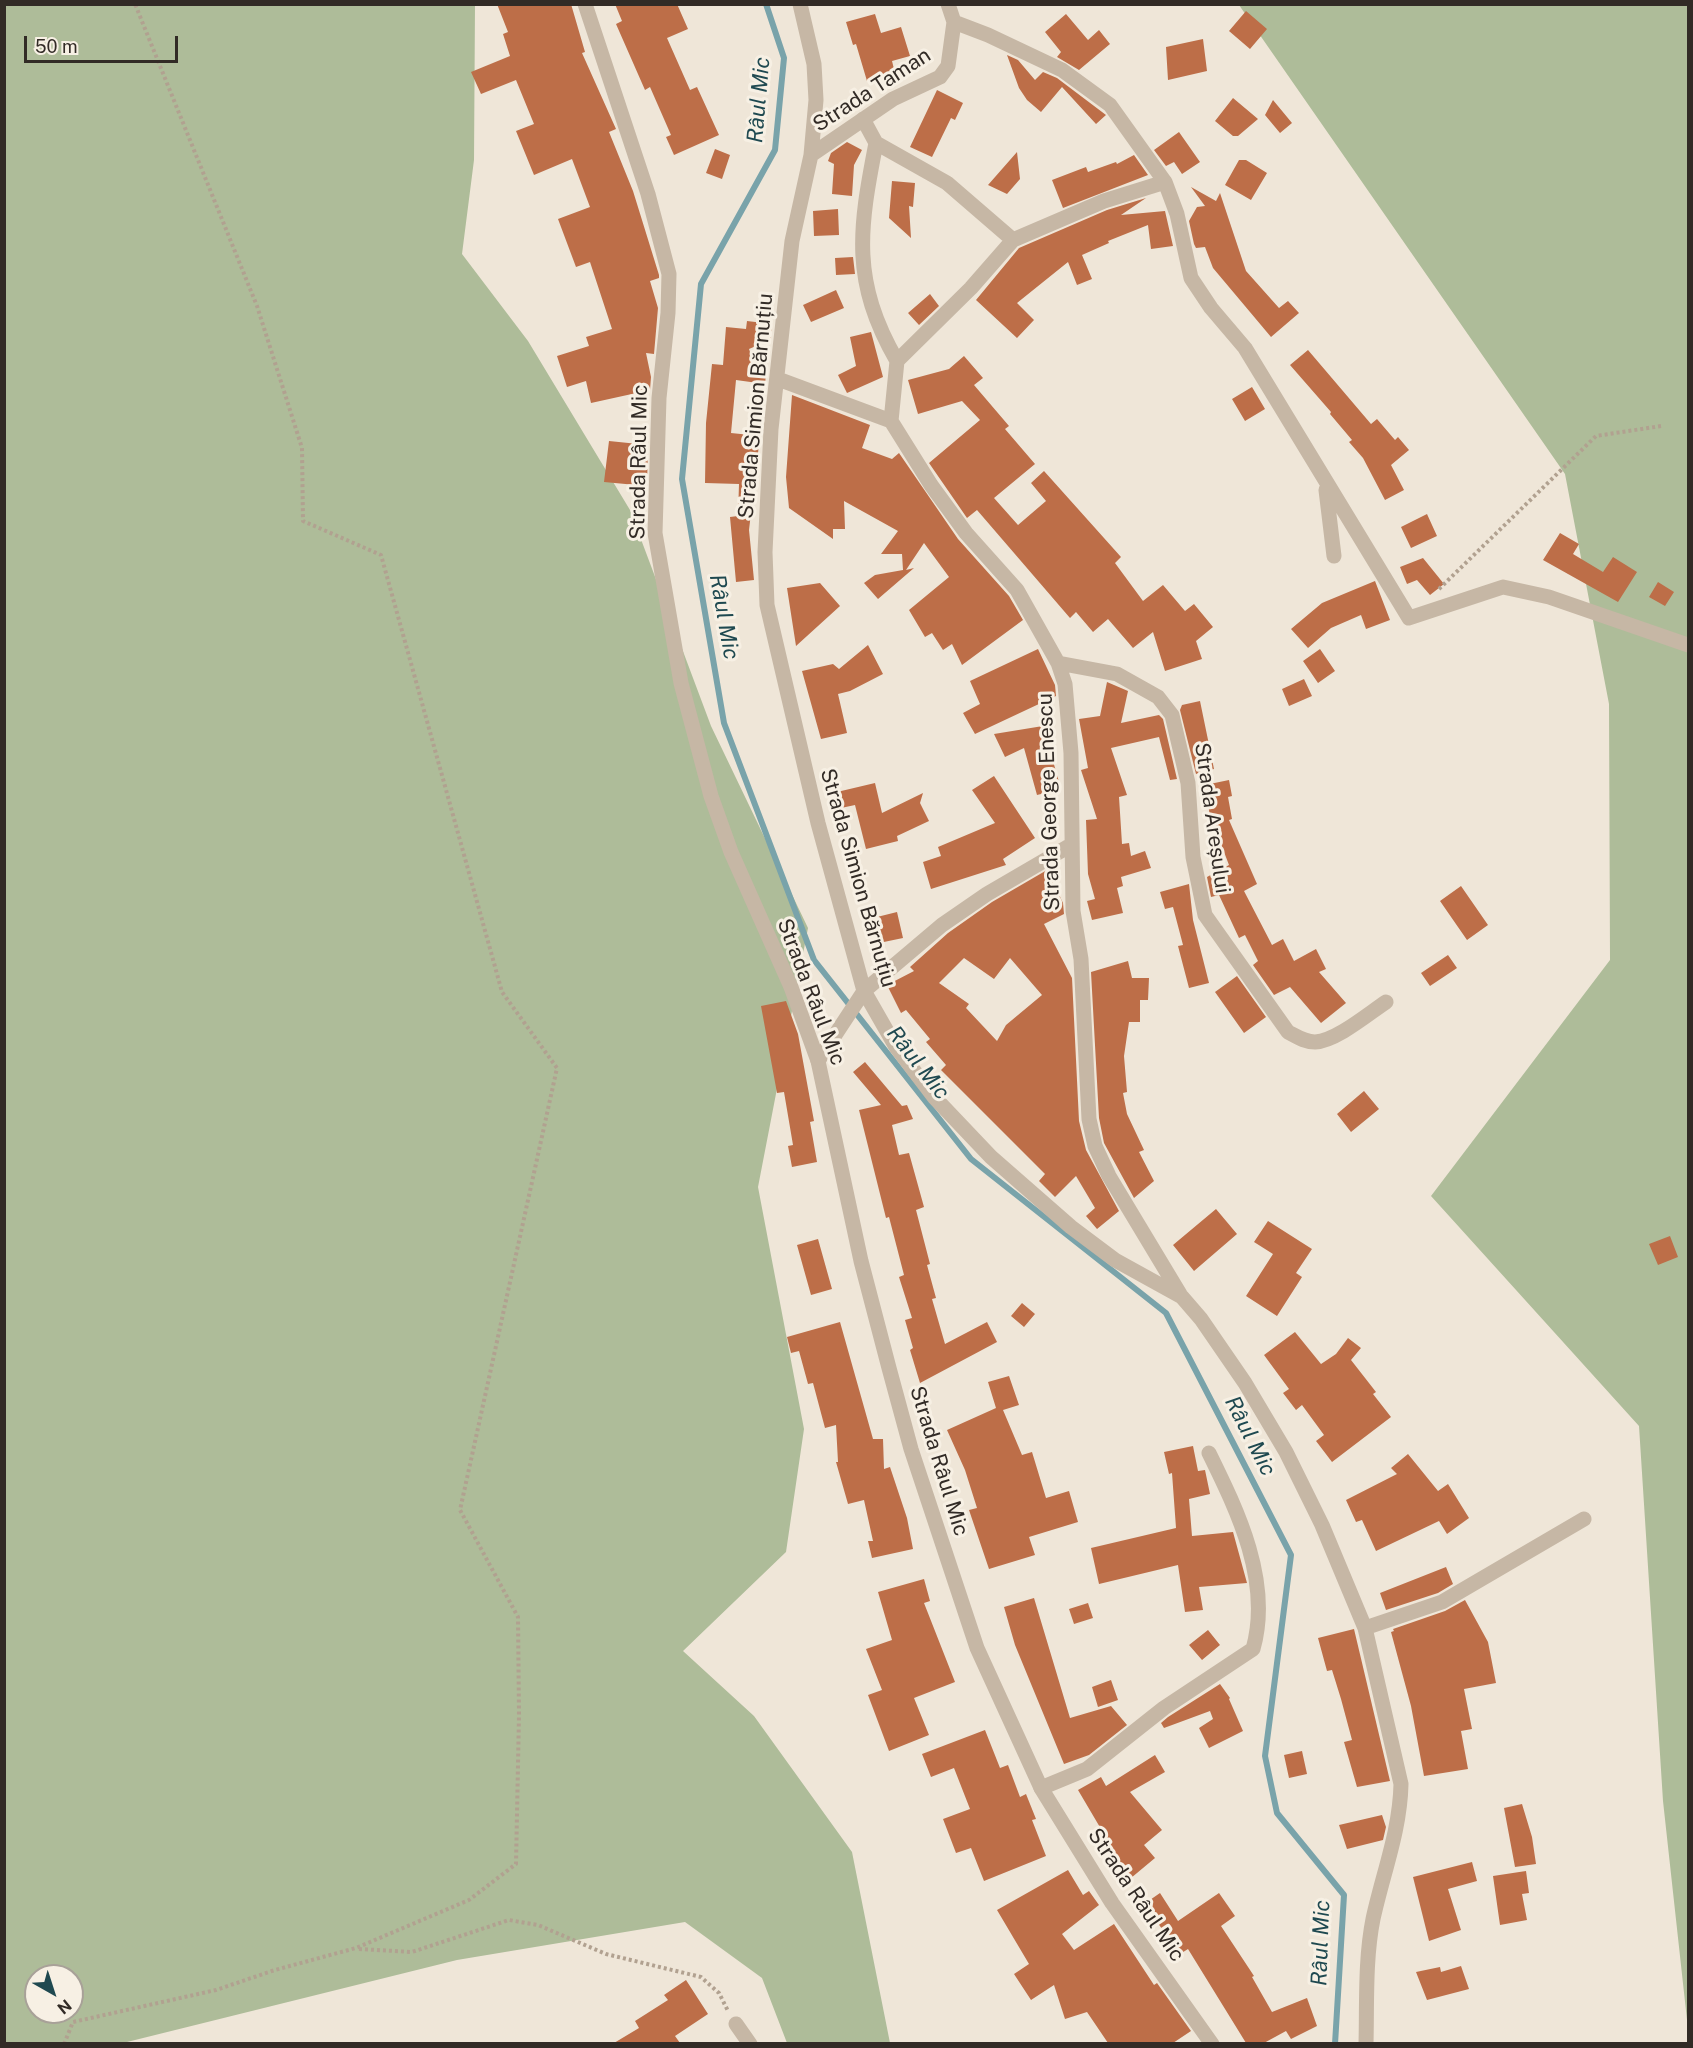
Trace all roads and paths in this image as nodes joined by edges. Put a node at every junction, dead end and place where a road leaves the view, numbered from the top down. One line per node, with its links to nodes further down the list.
1 (135, 4): 29 (path)
2 (585, 4): 23 (street, Strada Râul Mic)
3 (800, 4): 8 (street, Strada Simion Bărnuțiu)
4 (948, 4): 5 (street)
5 (954, 22): 6 (street, Strada Taman); 9 (street)
6 (863, 119): 7 (street); 8 (street, Strada Taman)
7 (876, 143): 10 (street); 11 (street)
8 (811, 155): 12 (street, Strada Simion Bărnuțiu)
9 (1165, 182): 10 (street); 15 (street)
10 (1013, 240): 11 (street)
11 (897, 361): 13 (street)
12 (778, 379): 13 (street); 21 (street, Strada Simion Bărnuțiu)
13 (891, 421): 19 (street, Strada George Enescu)
14 (1661, 426): 17 (path)
15 (1324, 482): 16 (street); 18 (street)
16 (1334, 556)
17 (1435, 594)
18 (1689, 645)
19 (1058, 663): 20 (street, Strada George Enescu); 22 (street, Strada Areșului)
20 (1071, 845): 21 (street); 24 (street, Strada George Enescu)
21 (861, 997): 23 (street); 24 (street, Strada Simion Bărnuțiu)
22 (1386, 1002)
23 (818, 1061): 28 (street, Strada Râul Mic)
24 (1182, 1297): 27 (street, Strada Simion Bărnuțiu)
25 (1209, 1453): 28 (street)
26 (1584, 1519): 27 (street)
27 (1365, 1628): 34 (street, Strada Simion Bărnuțiu)
28 (1041, 1788): 33 (street, Strada Râul Mic)
29 (356, 1948): 30 (path); 31 (path)
30 (736, 2024): 32 (street)
31 (64, 2043)
32 (750, 2043)
33 (1212, 2043)
34 (1366, 2043)

